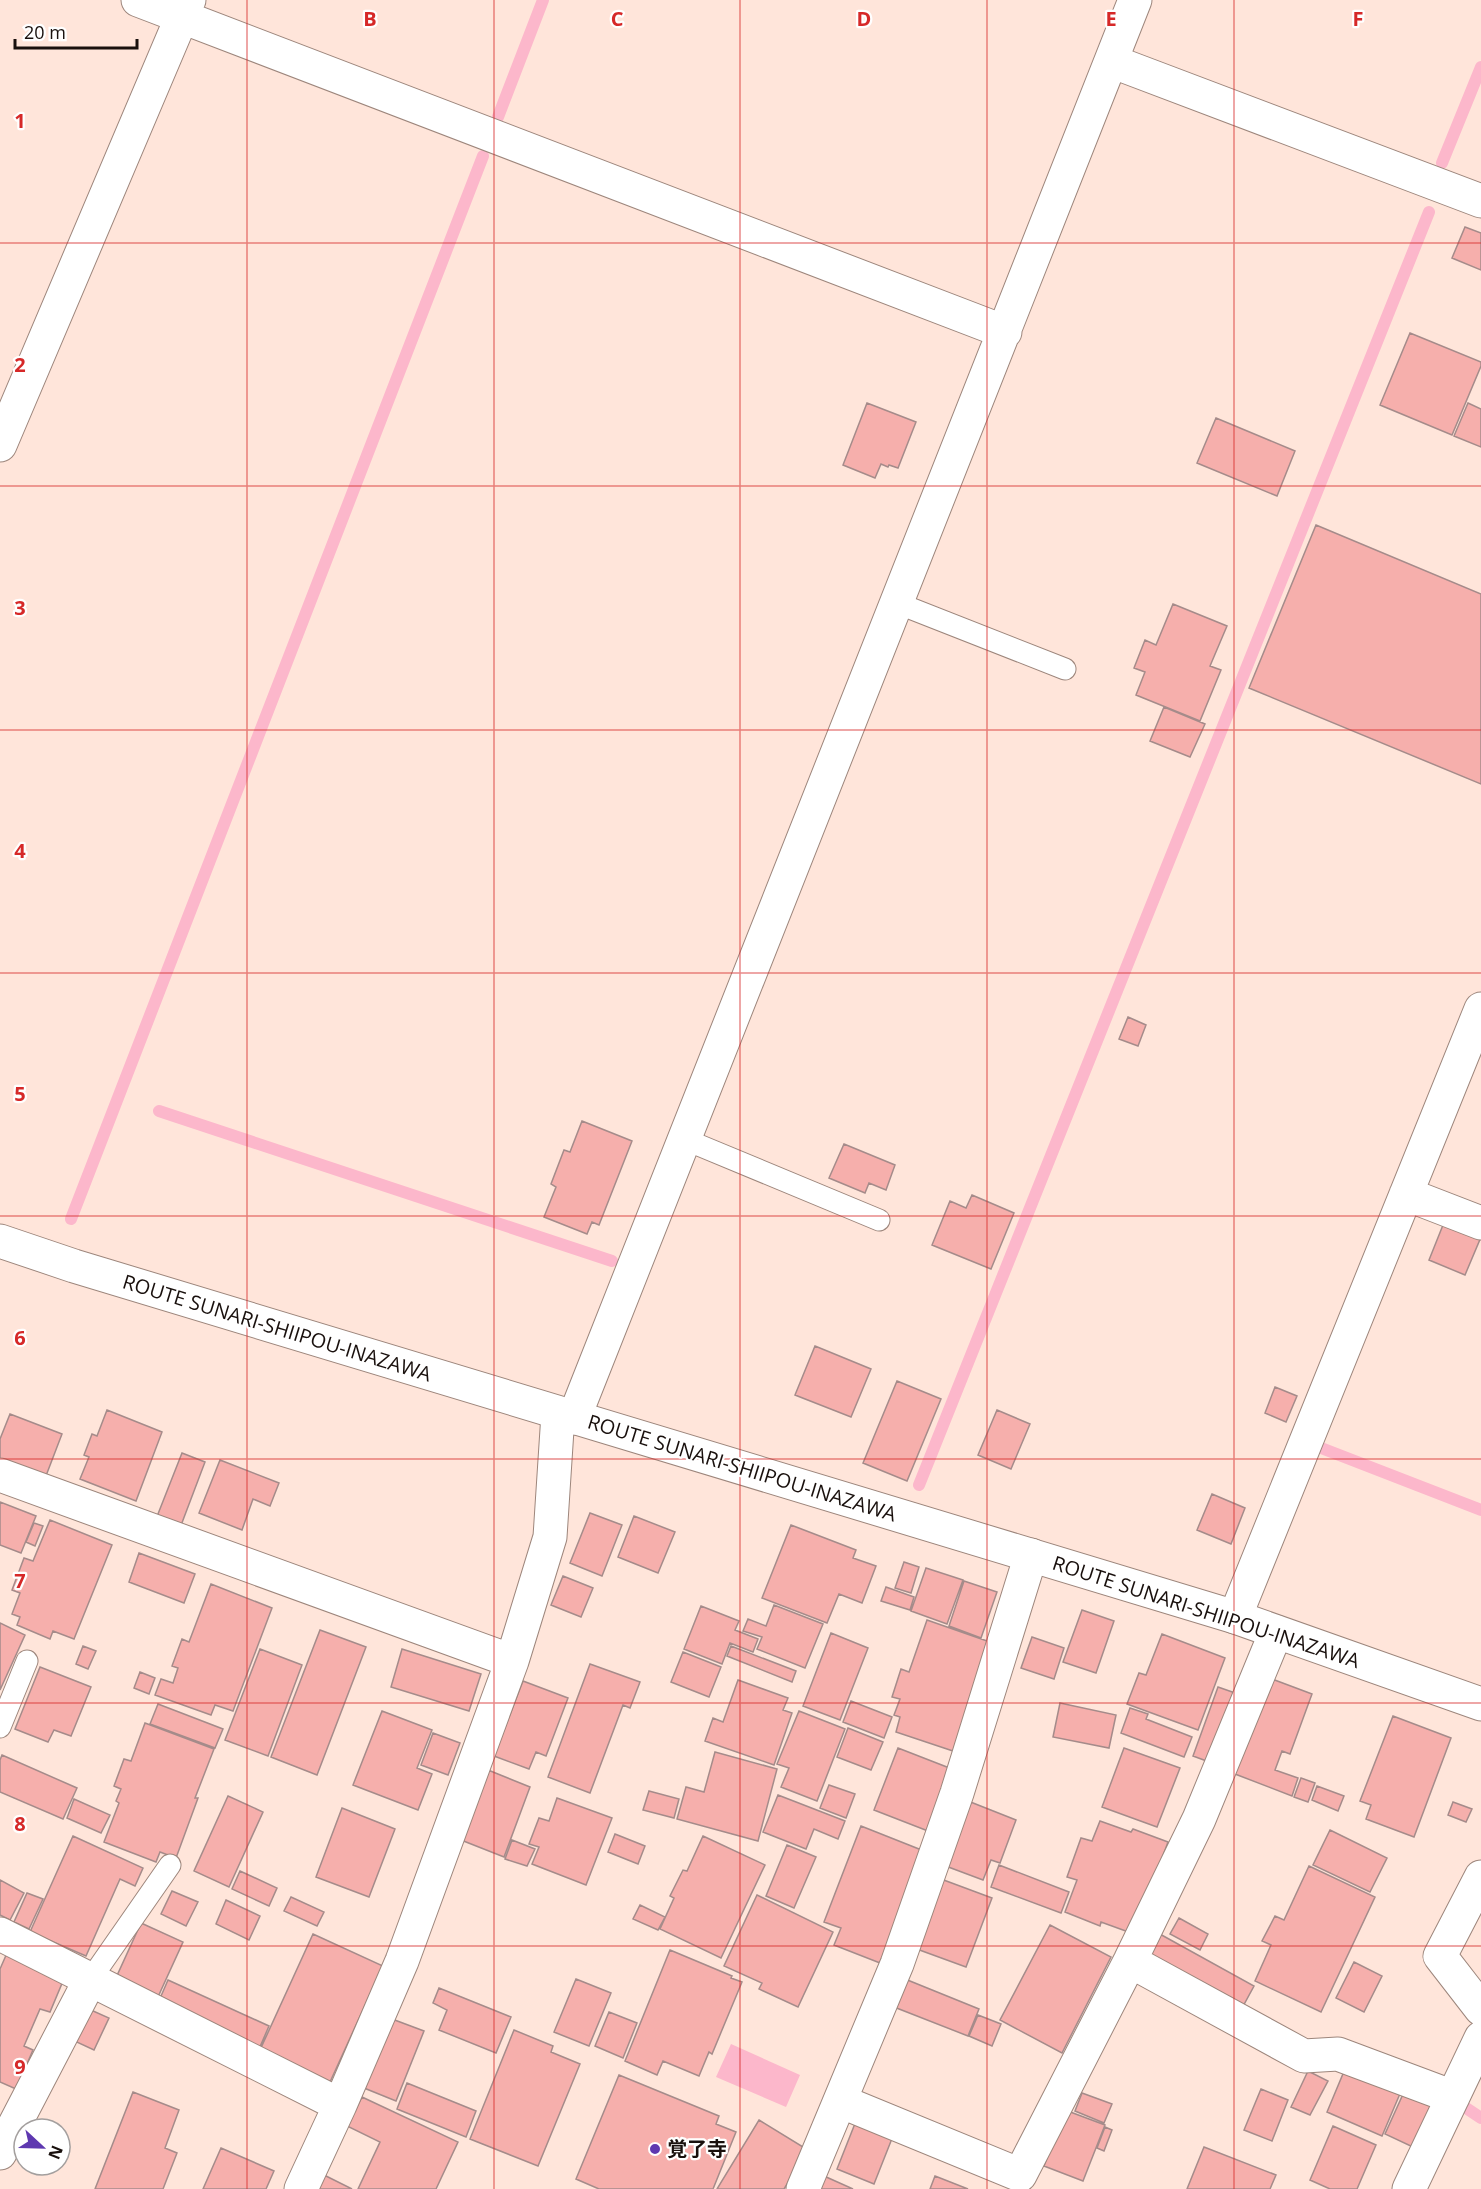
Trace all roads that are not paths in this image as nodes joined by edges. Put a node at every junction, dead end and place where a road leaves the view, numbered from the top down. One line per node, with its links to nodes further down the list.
1 (138, 0): 3 (street)
2 (1135, 0): 4 (street)
3 (186, 8): 6 (street); 7 (street)
4 (1111, 61): 5 (street); 6 (street)
5 (1481, 201)
6 (1005, 332): 8 (street)
7 (0, 445)
8 (897, 603): 9 (lane); 11 (street)
9 (1065, 669)
10 (1481, 1010): 12 (street)
11 (684, 1139): 13 (lane); 16 (street)
12 (1406, 1194): 14 (street); 19 (street)
13 (879, 1220)
14 (1481, 1222)
15 (0, 1241): 16 (street, ROUTE SUNARI-SHIIPOU-INAZAWA)
16 (566, 1416): 18 (street, ROUTE SUNARI-SHIIPOU-INAZAWA); 22 (street)
17 (0, 1475): 22 (street)
18 (1031, 1554): 19 (street, ROUTE SUNARI-SHIIPOU-INAZAWA); 33 (street)
19 (1235, 1617): 20 (street, ROUTE SUNARI-SHIIPOU-INAZAWA)
20 (1276, 1632): 23 (street, ROUTE SUNARI-SHIIPOU-INAZAWA); 28 (street)
21 (27, 1661): 24 (lane)
22 (512, 1661): 34 (street)
23 (1481, 1704)
24 (0, 1727)
25 (170, 1865): 29 (lane)
26 (1481, 1877): 30 (street)
27 (0, 1934): 29 (street)
28 (1130, 1961): 32 (street); 36 (street)
29 (90, 1980): 34 (street); 35 (street)
30 (1481, 2009)
31 (1481, 2038): 32 (street)
32 (1453, 2097): 39 (street)
33 (840, 2101): 36 (street); 38 (street)
34 (340, 2105): 37 (street)
35 (0, 2153)
36 (1017, 2182)
37 (301, 2189)
38 (803, 2189)
39 (1409, 2189)

